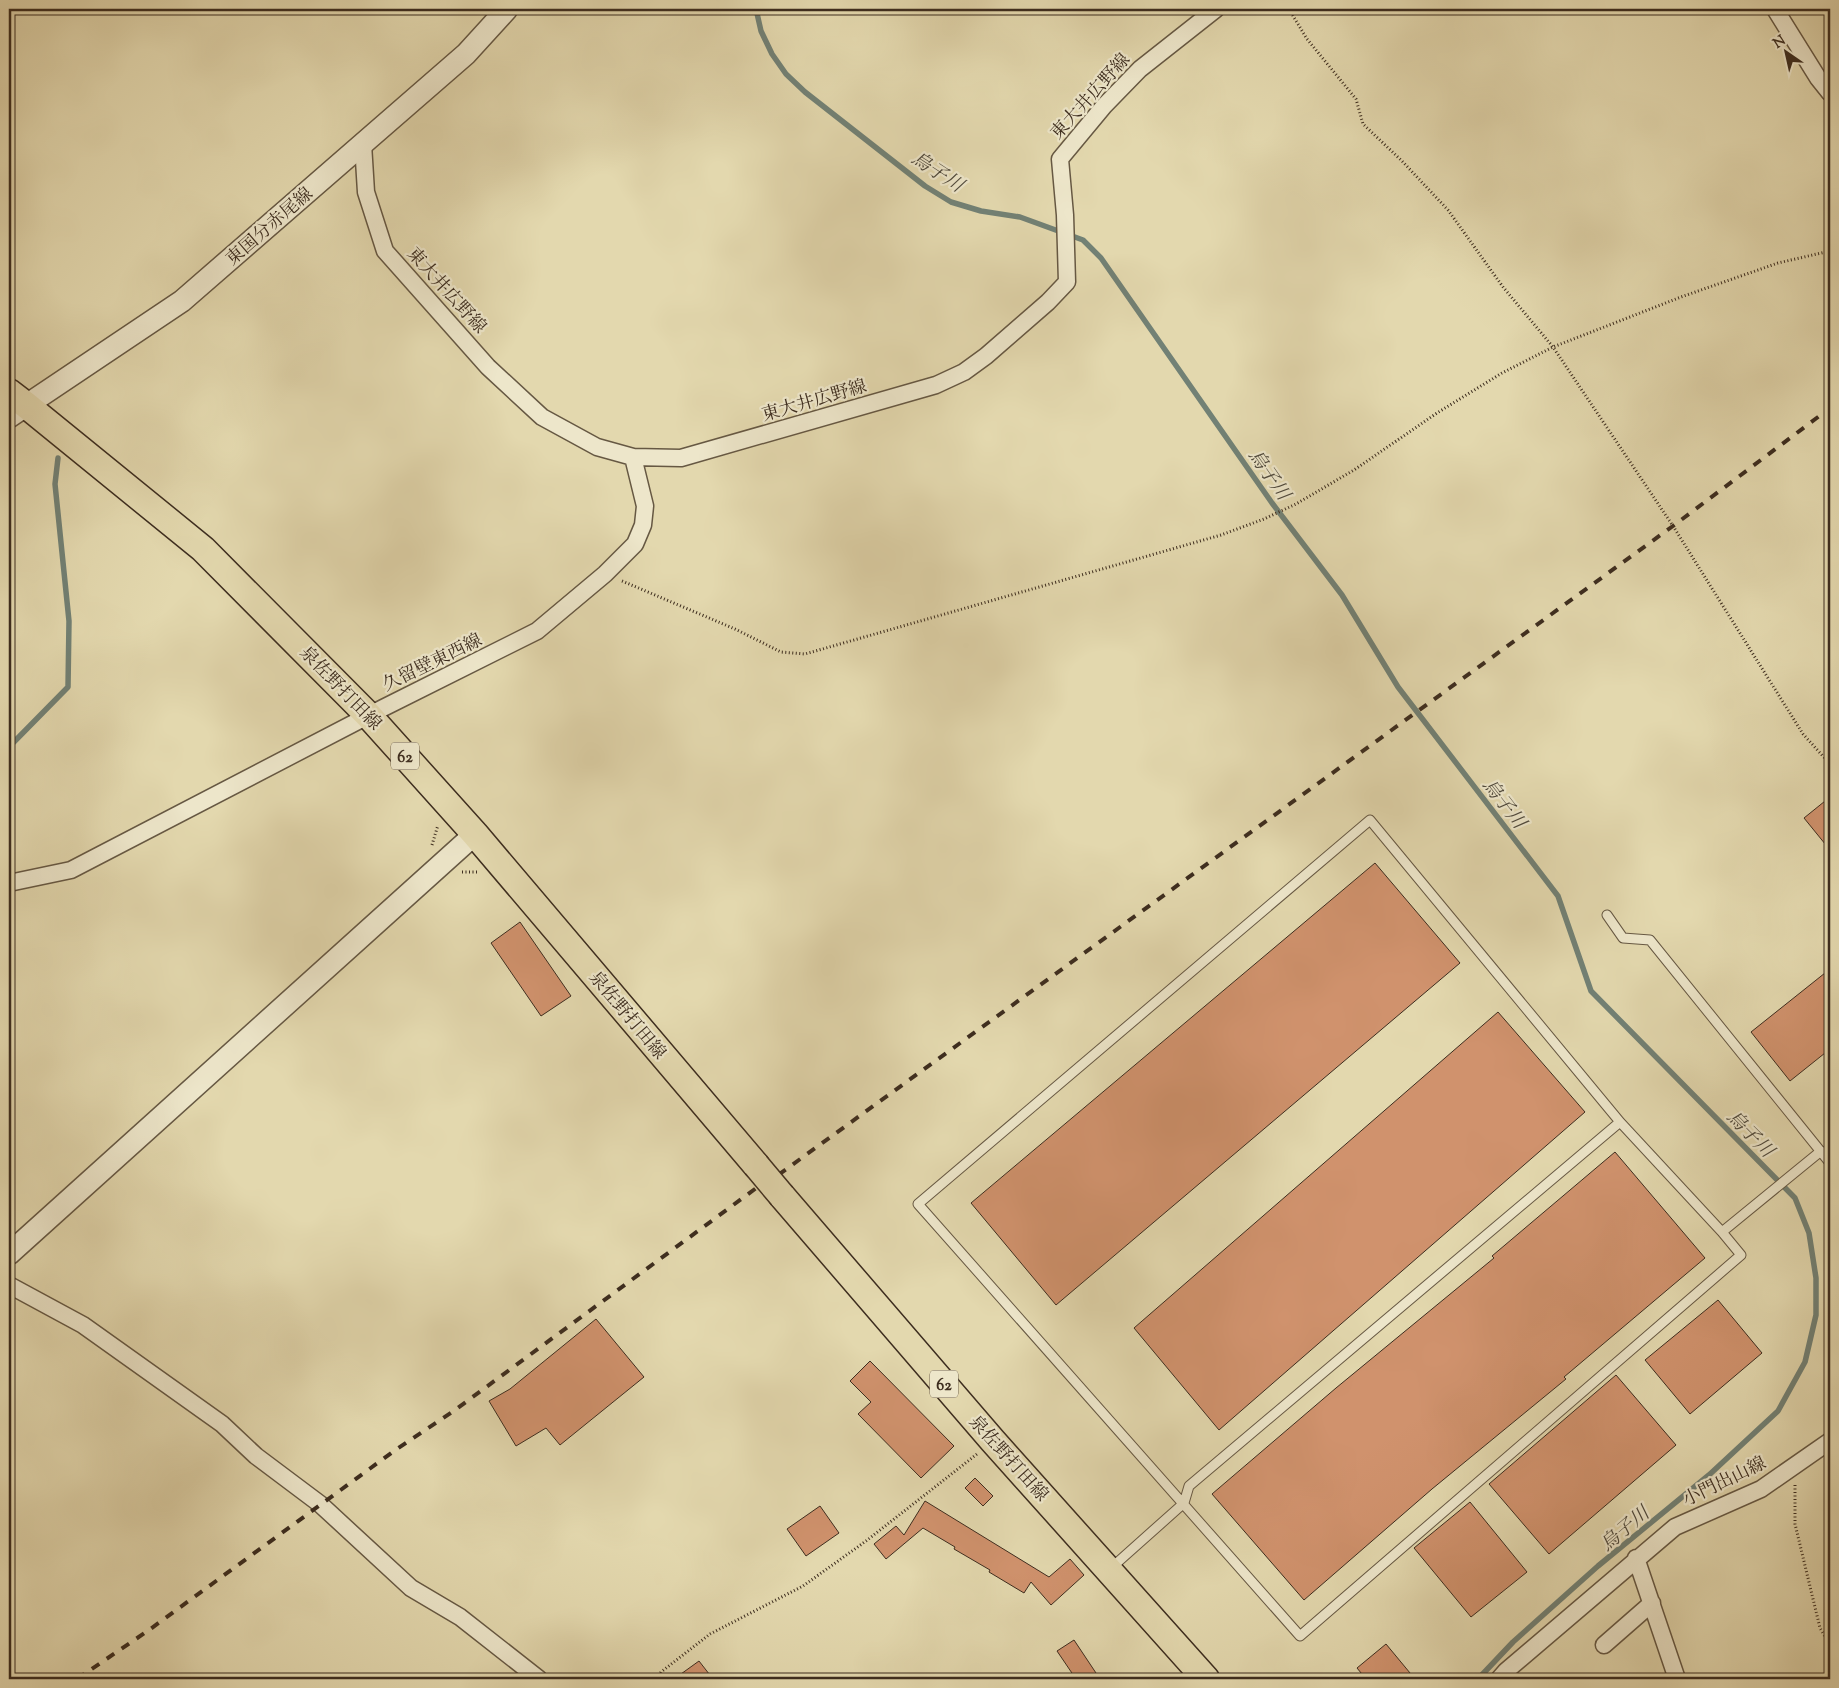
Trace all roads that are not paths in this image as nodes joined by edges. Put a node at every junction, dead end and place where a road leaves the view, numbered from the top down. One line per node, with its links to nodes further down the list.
1 (507, 9): 5 (street, 東国分赤尾線)
2 (1216, 9): 7 (street, 東大井広野線)
3 (1775, 9): 4 (street)
4 (1830, 93)
5 (363, 144): 6 (street, 東国分赤尾線); 7 (street, 東大井広野線)
6 (15, 405): 8 (main road, 泉佐野打田線 / 62)
7 (633, 458): 8 (street, 久留壁東西線)
8 (369, 716): 9 (main road, 泉佐野打田線 / 62); 10 (street, 久留壁東西線)
9 (475, 834): 16 (street); 21 (main road, 泉佐野打田線 / 62, bridge)
10 (9, 883)
11 (1607, 914): 13 (lane)
12 (1620, 1122): 15 (lane); 19 (lane); 19 (lane)
13 (1821, 1151): 14 (lane); 15 (lane)
14 (1830, 1163)
15 (1722, 1232): 19 (lane)
16 (9, 1254)
17 (9, 1285): 25 (street)
18 (1830, 1442): 20 (street, 小門出山線)
19 (1184, 1503): 21 (lane)
20 (1636, 1558): 22 (street); 24 (street, 小門出山線)
21 (1109, 1570): 26 (main road, 泉佐野打田線 / 62)
22 (1652, 1603): 23 (street); 27 (street)
23 (1604, 1645)
24 (1507, 1677)
25 (539, 1679)
26 (1206, 1679)
27 (1678, 1679)

